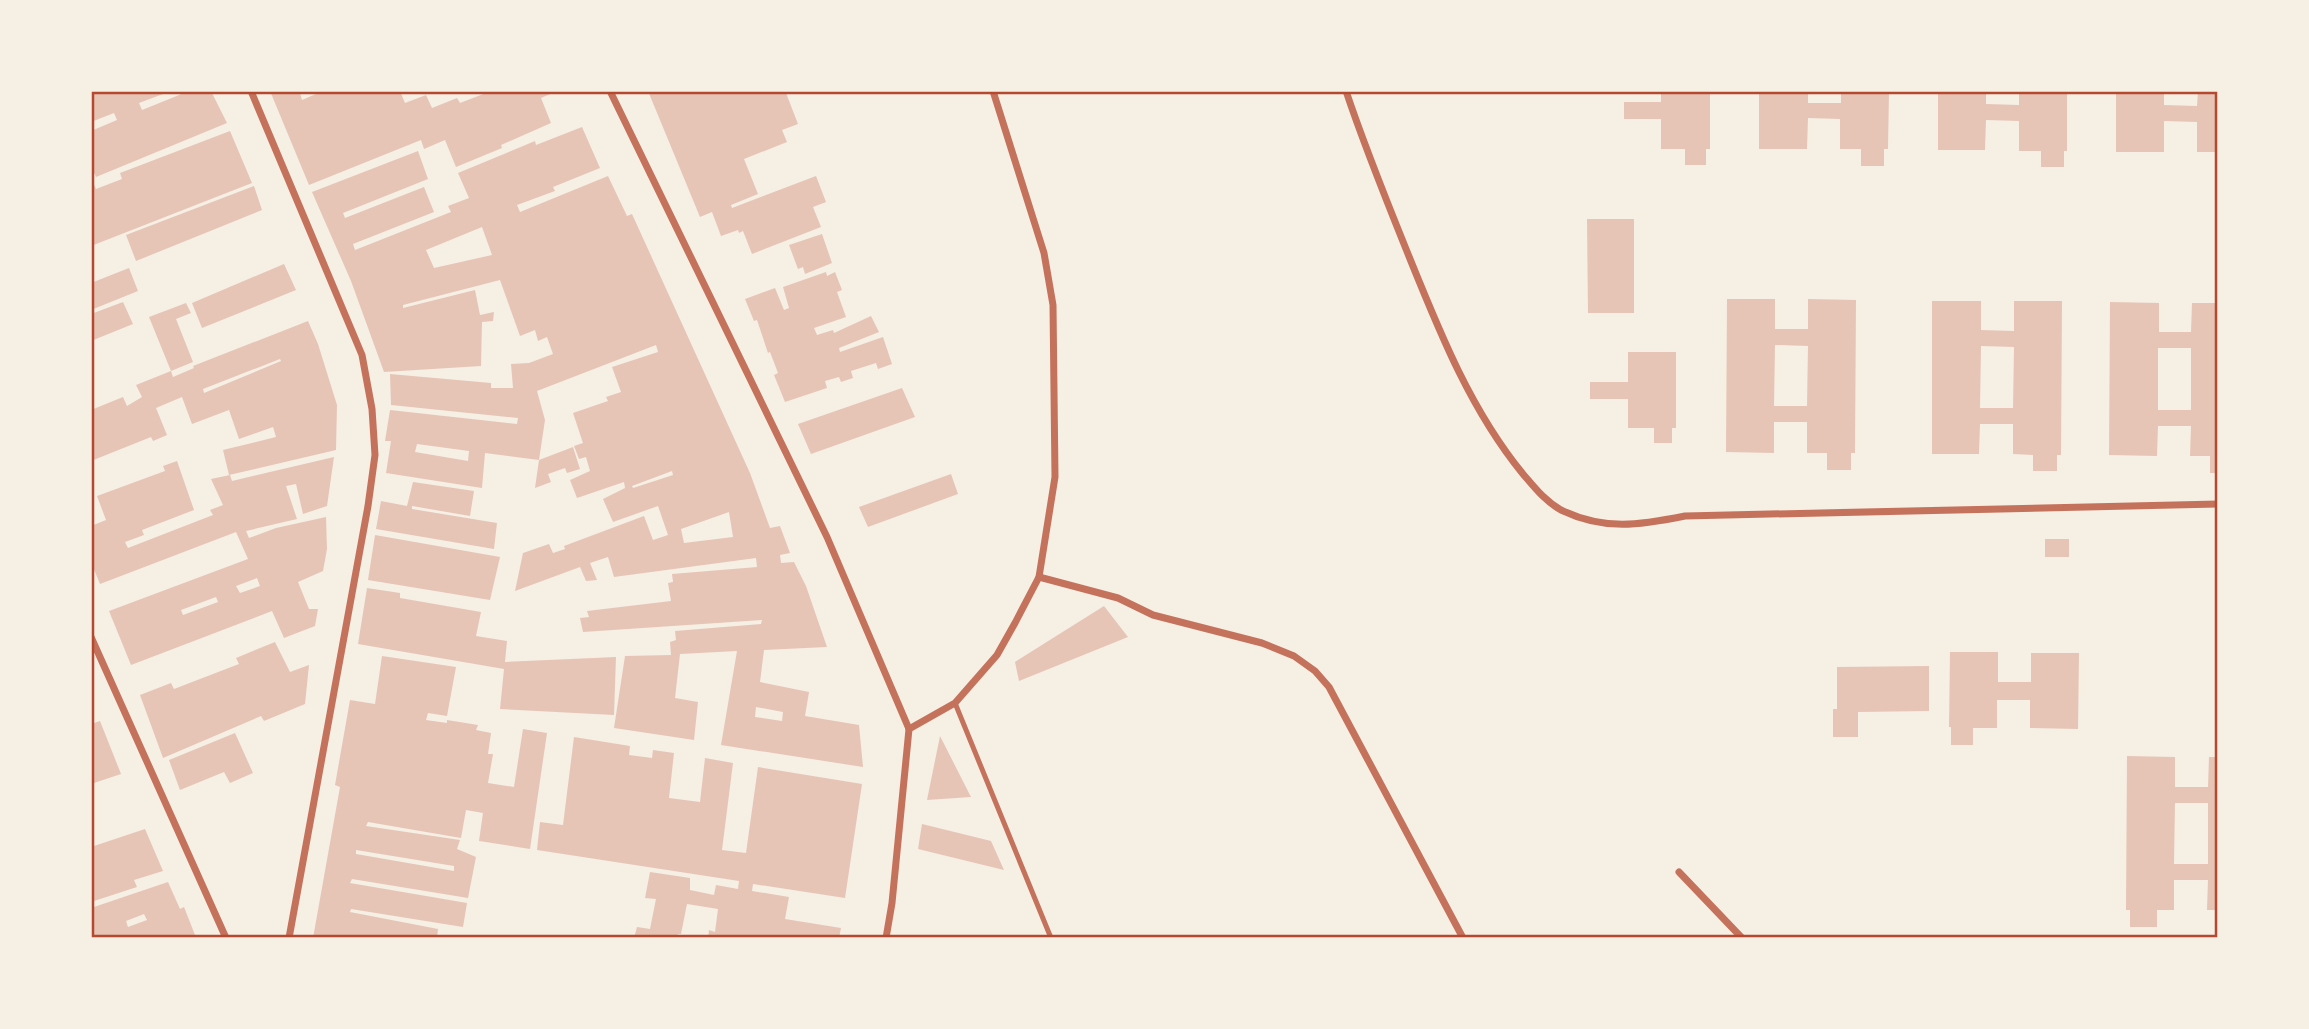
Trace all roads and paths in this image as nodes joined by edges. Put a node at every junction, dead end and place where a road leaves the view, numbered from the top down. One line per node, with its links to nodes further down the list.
1 (251, 91): 12 (street)
2 (610, 91): 9 (street)
3 (993, 91): 6 (street)
4 (1346, 91): 5 (street)
5 (2218, 503)
6 (1039, 577): 8 (street); 15 (street)
7 (91, 637): 11 (street)
8 (955, 703): 9 (street); 14 (lane)
9 (909, 729): 13 (street)
10 (1679, 872): 16 (street)
11 (226, 938)
12 (289, 938)
13 (886, 938)
14 (1051, 938)
15 (1463, 938)
16 (1742, 938)

